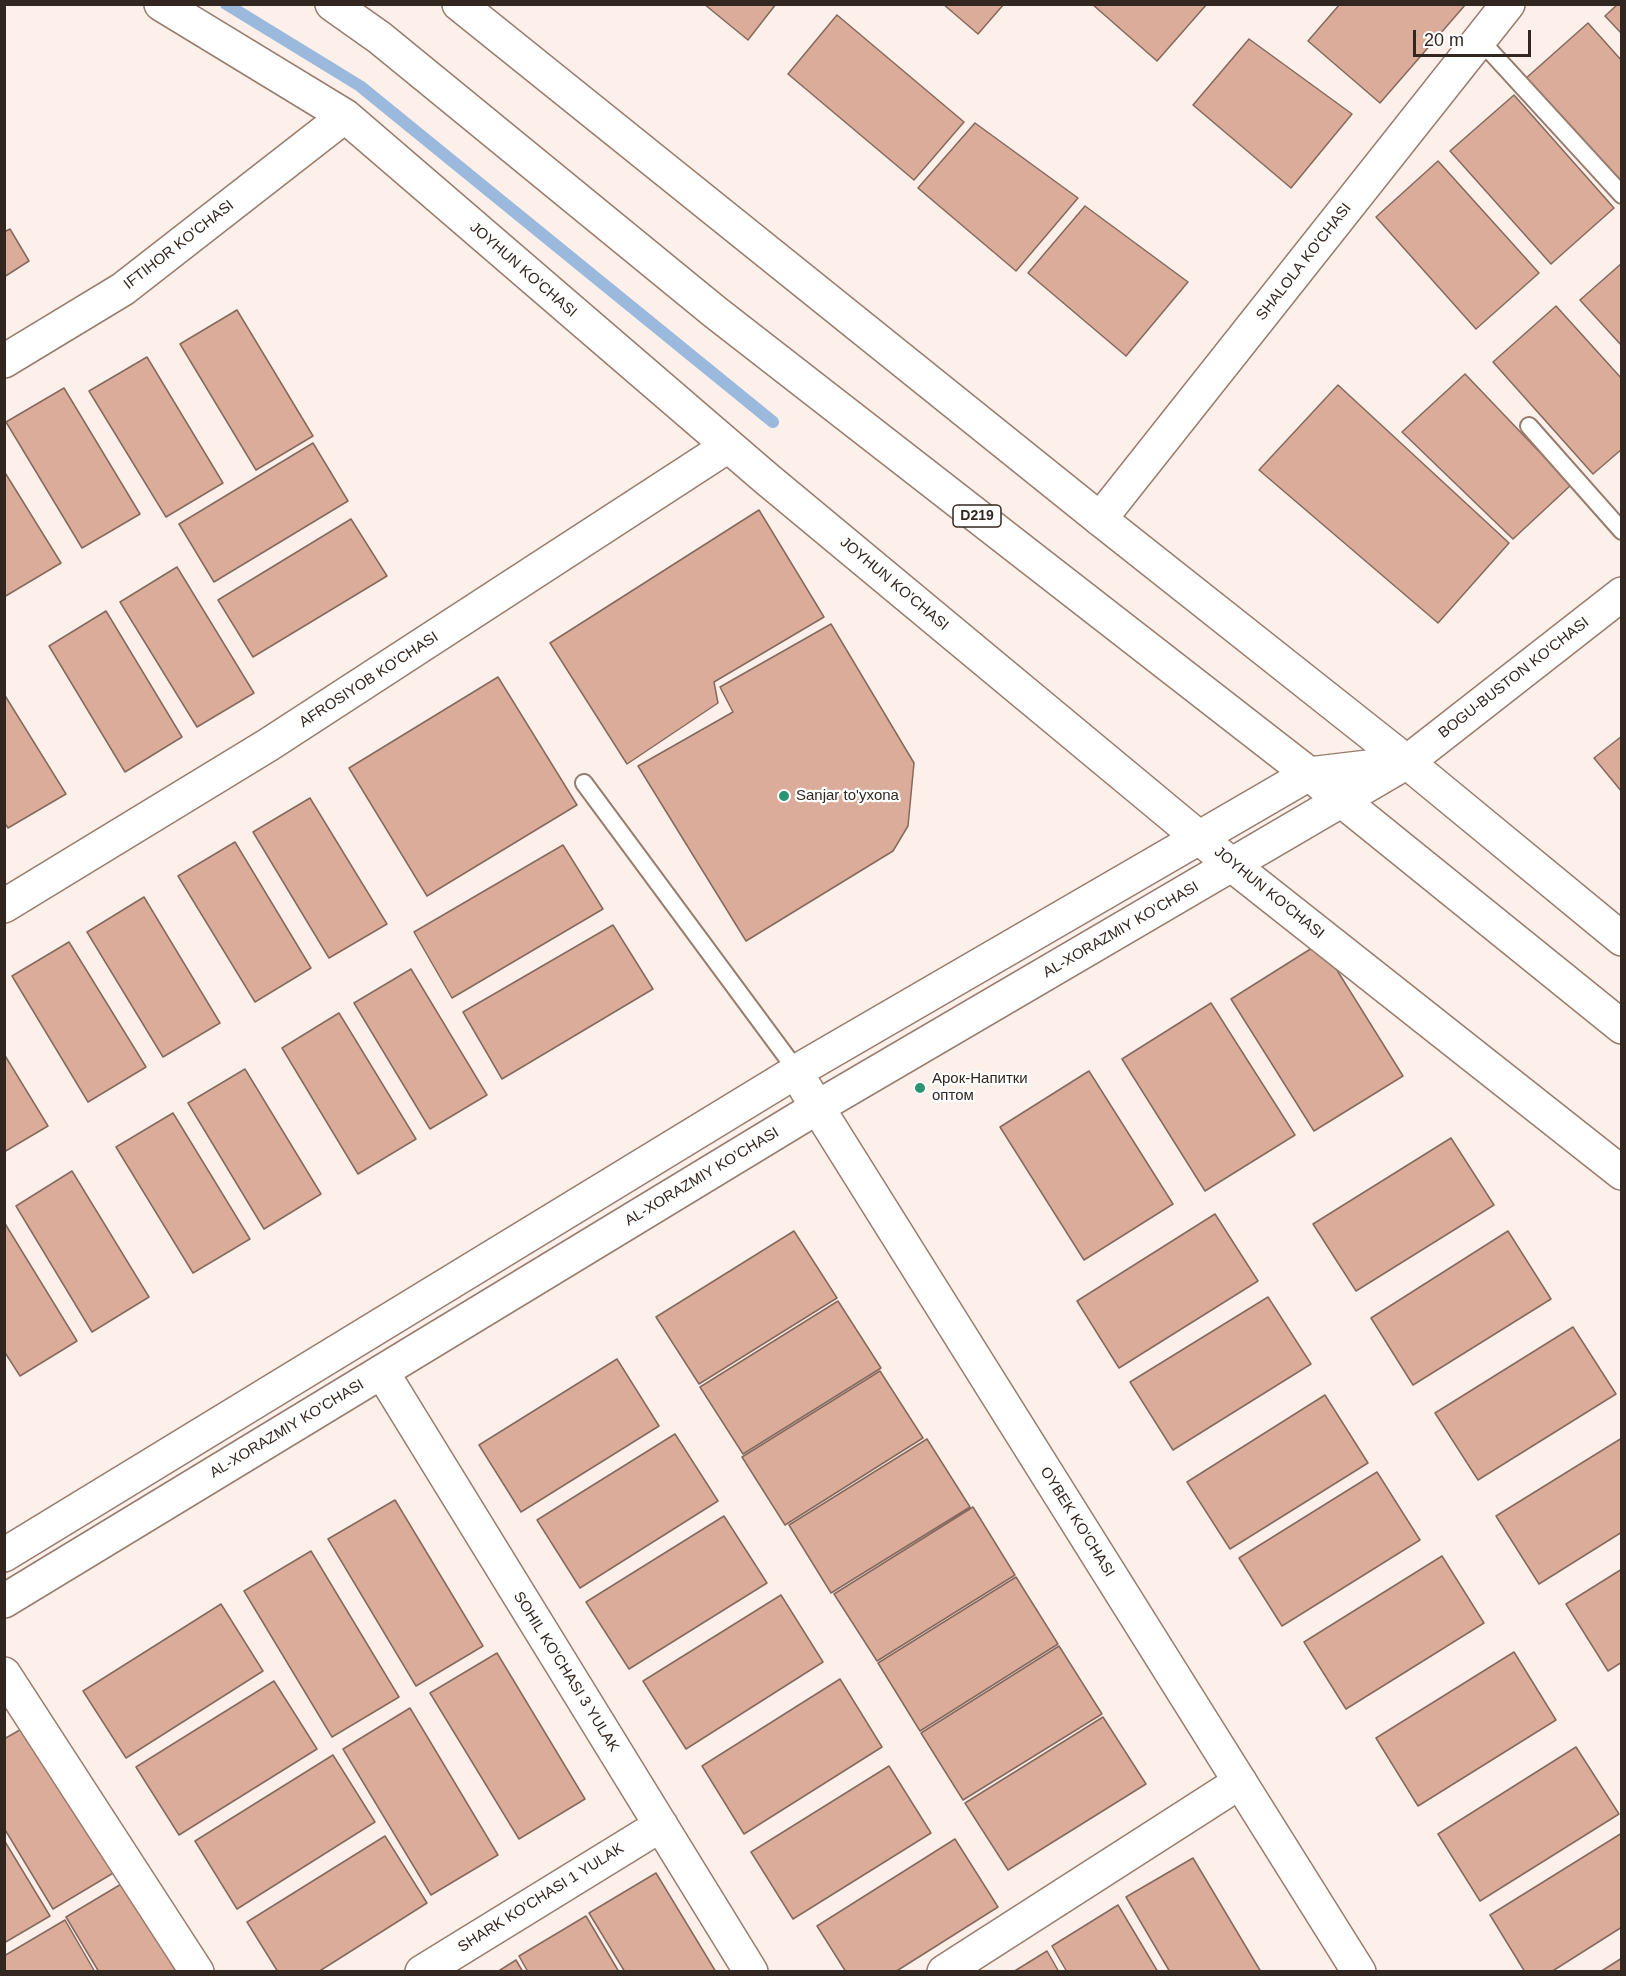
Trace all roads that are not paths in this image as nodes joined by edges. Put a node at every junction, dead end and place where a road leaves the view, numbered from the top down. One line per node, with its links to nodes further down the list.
1 (161, 4): 6 (street, JOYHUN KO'CHASI)
2 (332, 4): 15 (street, D219)
3 (459, 4): 11 (street)
4 (1508, 4): 5 (street, SHALOLA KO'CHASI)
5 (1480, 40): 7 (lane); 11 (street, SHALOLA KO'CHASI)
6 (345, 116): 8 (street, IFTIHOR KO'CHASI); 10 (street, JOYHUN KO'CHASI)
7 (1622, 195)
8 (4, 361)
9 (1529, 426): 12 (lane)
10 (728, 446): 18 (street, JOYHUN KO'CHASI); 20 (street, AFROSIYOB KO'CHASI)
11 (1100, 519): 14 (street)
12 (1622, 531)
13 (1622, 594): 14 (street, BOGU-BUSTON KO'CHASI)
14 (1407, 762): 15 (street); 17 (street, AL-XORAZMIY KO’CHASI); 21 (street)
15 (1309, 774): 17 (street, D219); 18 (street)
16 (584, 783): 23 (lane)
17 (1342, 800): 19 (street, AL-XORAZMIY KO’CHASI); 22 (street, D219)
18 (1200, 838): 19 (street, JOYHUN KO'CHASI); 23 (street)
19 (1232, 865): 24 (street, AL-XORAZMIY KO’CHASI); 25 (street, JOYHUN KO'CHASI)
20 (4, 906)
21 (1622, 939)
22 (1622, 1026)
23 (797, 1071): 24 (street, OYBEK KO'CHASI); 27 (street)
24 (816, 1107): 26 (street, AL-XORAZMIY KO’CHASI); 30 (street, OYBEK KO'CHASI)
25 (1622, 1173)
26 (382, 1372): 28 (street, AL-XORAZMIY KO’CHASI); 31 (street, SOHIL KO'CHASI 3 YULAK)
27 (4, 1555)
28 (4, 1601)
29 (4, 1674): 32 (street)
30 (1240, 1782): 35 (street); 36 (street, OYBEK KO'CHASI)
31 (661, 1825): 33 (street, SHARK KO'CHASI 1 YULAK); 34 (street, SOHIL KO'CHASI 3 YULAK)
32 (197, 1971)
33 (422, 1971)
34 (751, 1971)
35 (944, 1971)
36 (1359, 1971)

